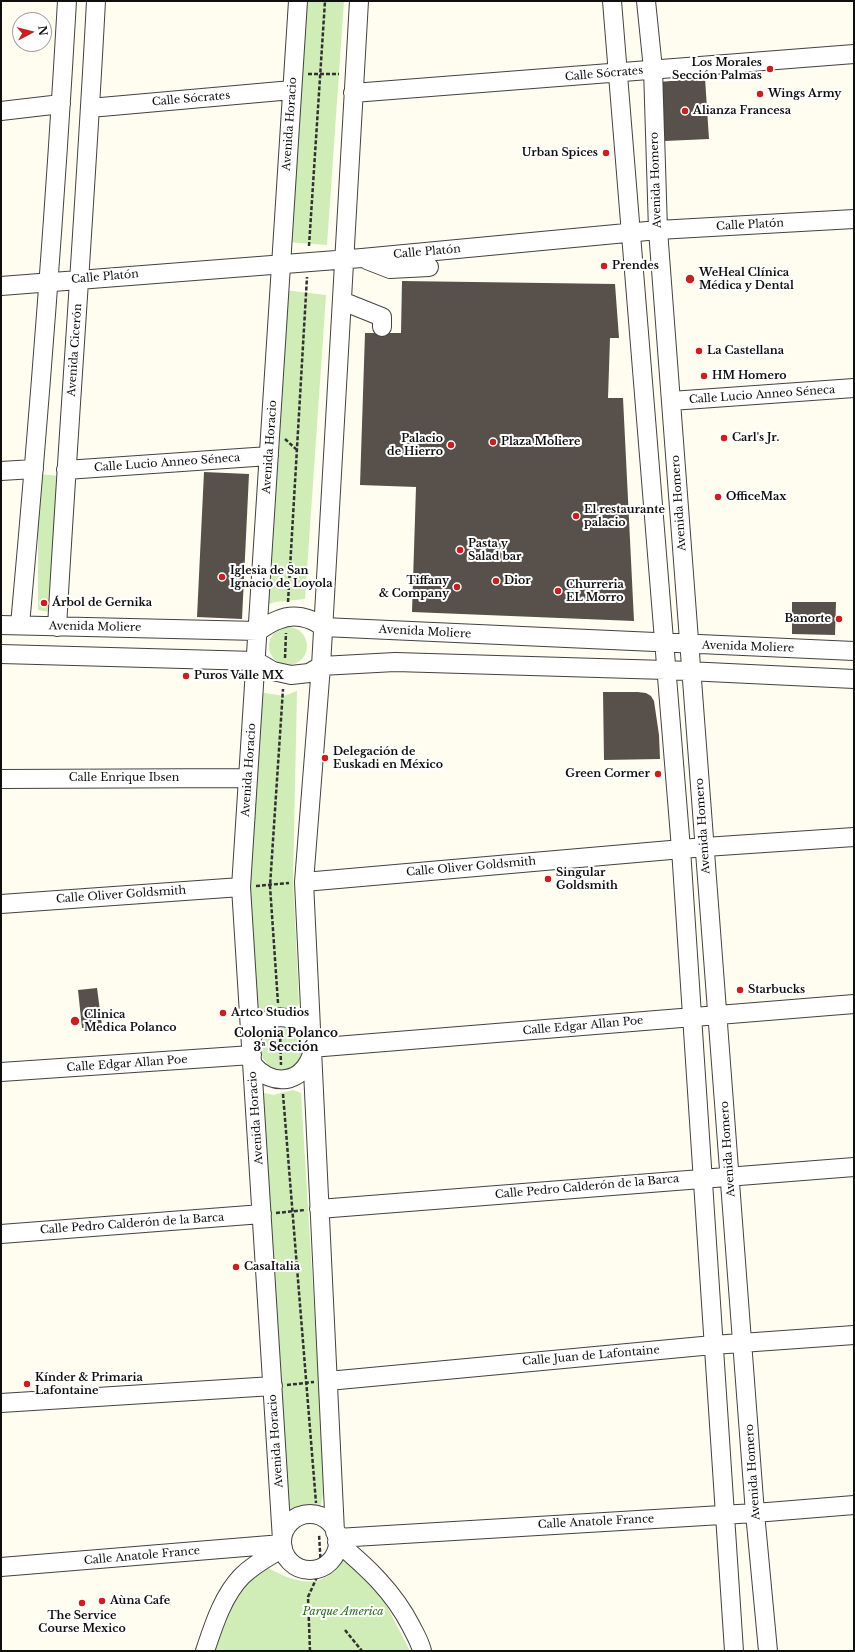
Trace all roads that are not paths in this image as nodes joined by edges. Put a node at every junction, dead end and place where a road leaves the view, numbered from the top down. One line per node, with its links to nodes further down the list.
1 (67, 1): 12 (street)
2 (96, 1): 13 (street, Avenida Cicerón)
3 (298, 1): 10 (street, Avenida Horacio)
4 (359, 1): 11 (street)
5 (612, 1): 9 (street)
6 (646, 1): 8 (street, Avenida Homero)
7 (854, 54): 8 (street, Calle Sócrates)
8 (653, 69): 9 (street, Calle Sócrates); 16 (street, Avenida Homero)
9 (619, 73): 11 (street, Calle Sócrates); 17 (street)
10 (293, 82): 13 (street, Calle Sócrates); 20 (street, Avenida Horacio)
11 (353, 93): 19 (street)
12 (61, 104): 14 (street); 23 (street)
13 (90, 108): 22 (street, Avenida Cicerón)
14 (1, 111)
15 (854, 219): 16 (street, Calle Platón)
16 (658, 230): 17 (street, Calle Platón); 28 (street, Avenida Homero)
17 (632, 232): 18 (street, Calle Platón); 38 (street)
18 (362, 258): 19 (street, Calle Platón); 21 (street)
19 (344, 260): 20 (street, Calle Platón); 25 (street)
20 (281, 264): 22 (street, Calle Platón); 29 (street, Avenida Horacio)
21 (429, 267)
22 (80, 279): 23 (street, Calle Platón); 31 (street, Avenida Cicerón)
23 (48, 282): 24 (street, Calle Platón); 30 (street)
24 (1, 286)
25 (342, 301): 26 (street); 36 (street)
26 (382, 327)
27 (854, 388): 28 (street, Calle Lucio Anneo Séneca)
28 (670, 402): 39 (street, Avenida Homero)
29 (269, 456): 31 (street, Calle Lucio Anneo Séneca); 37 (street, Avenida Horacio)
30 (34, 469): 32 (street); 34 (street)
31 (66, 470): 35 (street, Avenida Cicerón)
32 (1, 471)
33 (1, 625): 34 (street, Avenida Moliere)
34 (20, 625): 35 (street, Avenida Moliere)
35 (57, 627): 37 (street, Avenida Moliere)
36 (323, 627): 37 (street, Avenida Moliere); 38 (street, Avenida Moliere); 43 (street)
37 (258, 631): 42 (street, Avenida Horacio)
38 (664, 643): 39 (street, Avenida Moliere); 44 (street)
39 (690, 644): 40 (street, Avenida Moliere); 45 (street, Avenida Homero)
40 (854, 651)
41 (1, 654): 42 (street)
42 (256, 661): 43 (street); 48 (street, Avenida Horacio)
43 (321, 666): 44 (street); 52 (street)
44 (666, 670): 45 (street); 51 (street)
45 (692, 671): 46 (street); 50 (street, Avenida Homero)
46 (854, 679)
47 (1, 778): 48 (street, Calle Enrique Ibsen)
48 (248, 778): 53 (street, Avenida Horacio)
49 (854, 837): 50 (street, Calle Oliver Goldsmith)
50 (705, 847): 51 (street, Calle Oliver Goldsmith); 56 (street, Avenida Homero)
51 (680, 849): 52 (street, Calle Oliver Goldsmith); 57 (street)
52 (304, 882): 58 (street)
53 (241, 887): 54 (street, Calle Oliver Goldsmith); 59 (street, Avenida Horacio)
54 (1, 904)
55 (854, 1004): 56 (street, Calle Edgar Allan Poe)
56 (718, 1015): 57 (street, Calle Edgar Allan Poe); 62 (street, Avenida Homero)
57 (692, 1017): 58 (street, Calle Edgar Allan Poe); 63 (street)
58 (311, 1047): 59 (street); 59 (street); 64 (street)
59 (252, 1053): 60 (street, Calle Edgar Allan Poe); 65 (street, Avenida Horacio)
60 (1, 1072)
61 (854, 1167): 62 (street, Calle Pedro Calderón de la Barca)
62 (730, 1176): 63 (street, Calle Pedro Calderón de la Barca); 68 (street, Avenida Homero)
63 (702, 1178): 64 (street, Calle Pedro Calderón de la Barca); 69 (street)
64 (319, 1209): 70 (street)
65 (262, 1214): 66 (street, Calle Pedro Calderón de la Barca); 71 (street, Avenida Horacio)
66 (1, 1234)
67 (854, 1335): 68 (street, Calle Juan de Lafontaine)
68 (743, 1343): 69 (street, Calle Juan de Lafontaine); 74 (street, Avenida Homero)
69 (713, 1345): 70 (street, Calle Juan de Lafontaine); 75 (street)
70 (328, 1380): 76 (street)
71 (273, 1386): 72 (street); 77 (street, Avenida Horacio)
72 (1, 1403)
73 (854, 1505): 74 (street, Calle Anatole France)
74 (756, 1513): 75 (street, Calle Anatole France); 82 (street, Avenida Homero)
75 (725, 1514): 76 (street, Calle Anatole France); 81 (street)
76 (336, 1537): 77 (street); 77 (street); 80 (street)
77 (282, 1544): 78 (street, Calle Anatole France); 79 (street)
78 (1, 1567)
79 (205, 1651)
80 (422, 1651)
81 (734, 1651)
82 (768, 1651)

